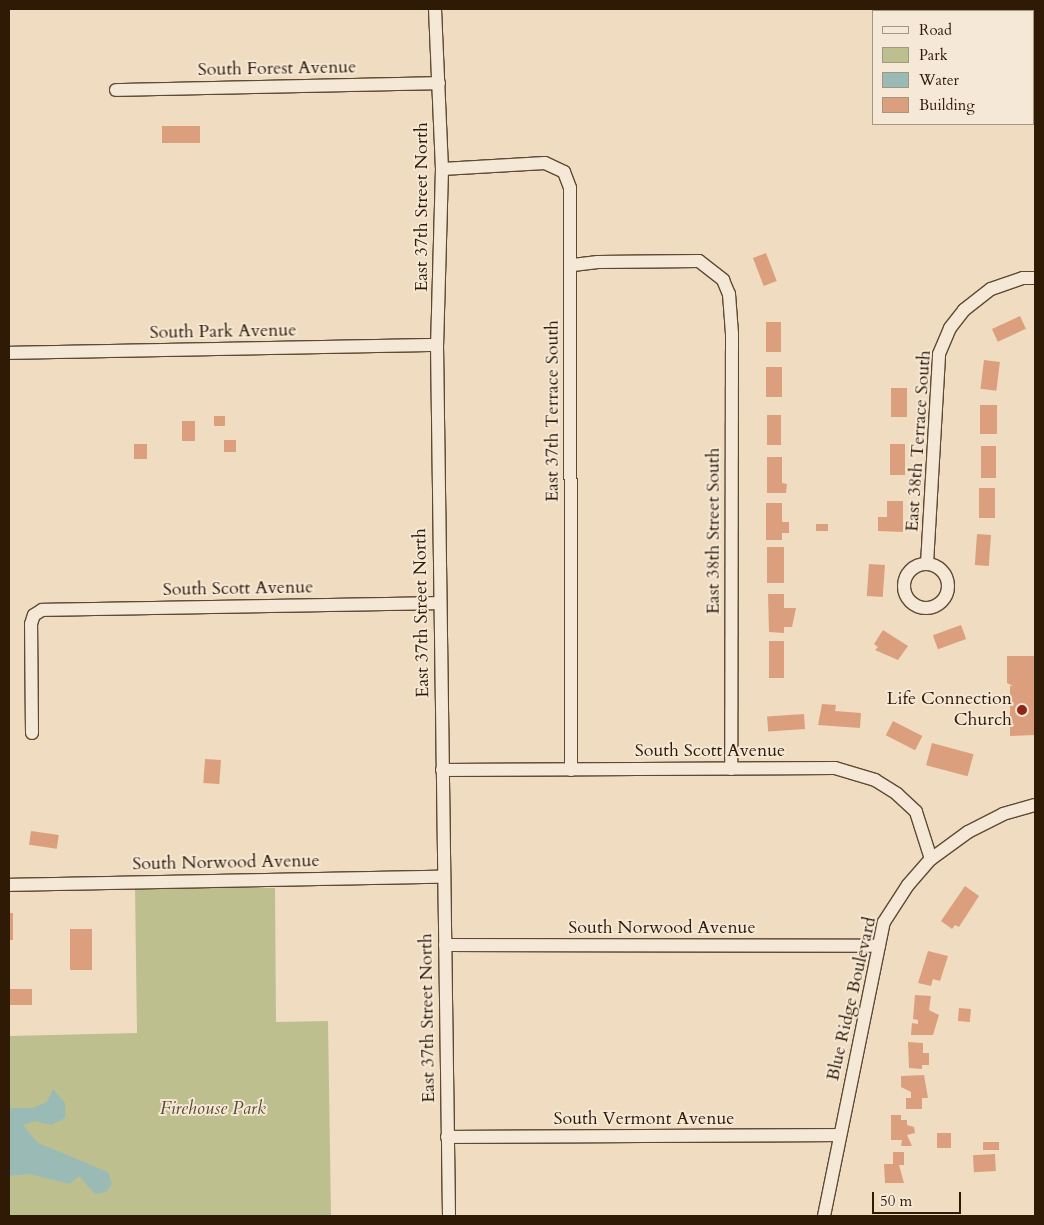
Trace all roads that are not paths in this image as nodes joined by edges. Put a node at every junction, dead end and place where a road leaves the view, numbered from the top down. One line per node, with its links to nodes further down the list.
1 (435, 9): 2 (street, East 37th Street North)
2 (438, 83): 3 (street, South Forest Avenue); 4 (street, East 37th Street North)
3 (116, 90)
4 (445, 169): 5 (street, East 37th Terrace South); 7 (street, East 37th Street North)
5 (573, 265): 12 (street, East 38th Street South); 14 (street, East 37th Terrace South)
6 (1035, 278): 9 (street, East 38th Terrace South)
7 (437, 345): 8 (street, South Park Avenue); 10 (street, East 37th Street North)
8 (9, 353)
9 (927, 564)
10 (440, 603): 11 (street, South Scott Avenue); 13 (street, East 37th Street North)
11 (32, 733)
12 (731, 769): 14 (street, South Scott Avenue); 16 (street, South Scott Avenue)
13 (442, 770): 14 (street, South Scott Avenue); 17 (street, East 37th Street North)
14 (572, 770)
15 (1035, 805): 16 (street, Blue Ridge Boulevard)
16 (931, 859): 20 (street, Blue Ridge Boulevard)
17 (444, 877): 18 (street, South Norwood Avenue); 19 (street, East 37th Street North)
18 (9, 885)
19 (445, 945): 20 (street, South Norwood Avenue); 22 (street, East 37th Street North)
20 (879, 946): 21 (street, Blue Ridge Boulevard)
21 (840, 1135): 22 (street, South Vermont Avenue); 24 (street, Blue Ridge Boulevard)
22 (447, 1137): 23 (street, East 37th Street North)
23 (449, 1216)
24 (824, 1216)

